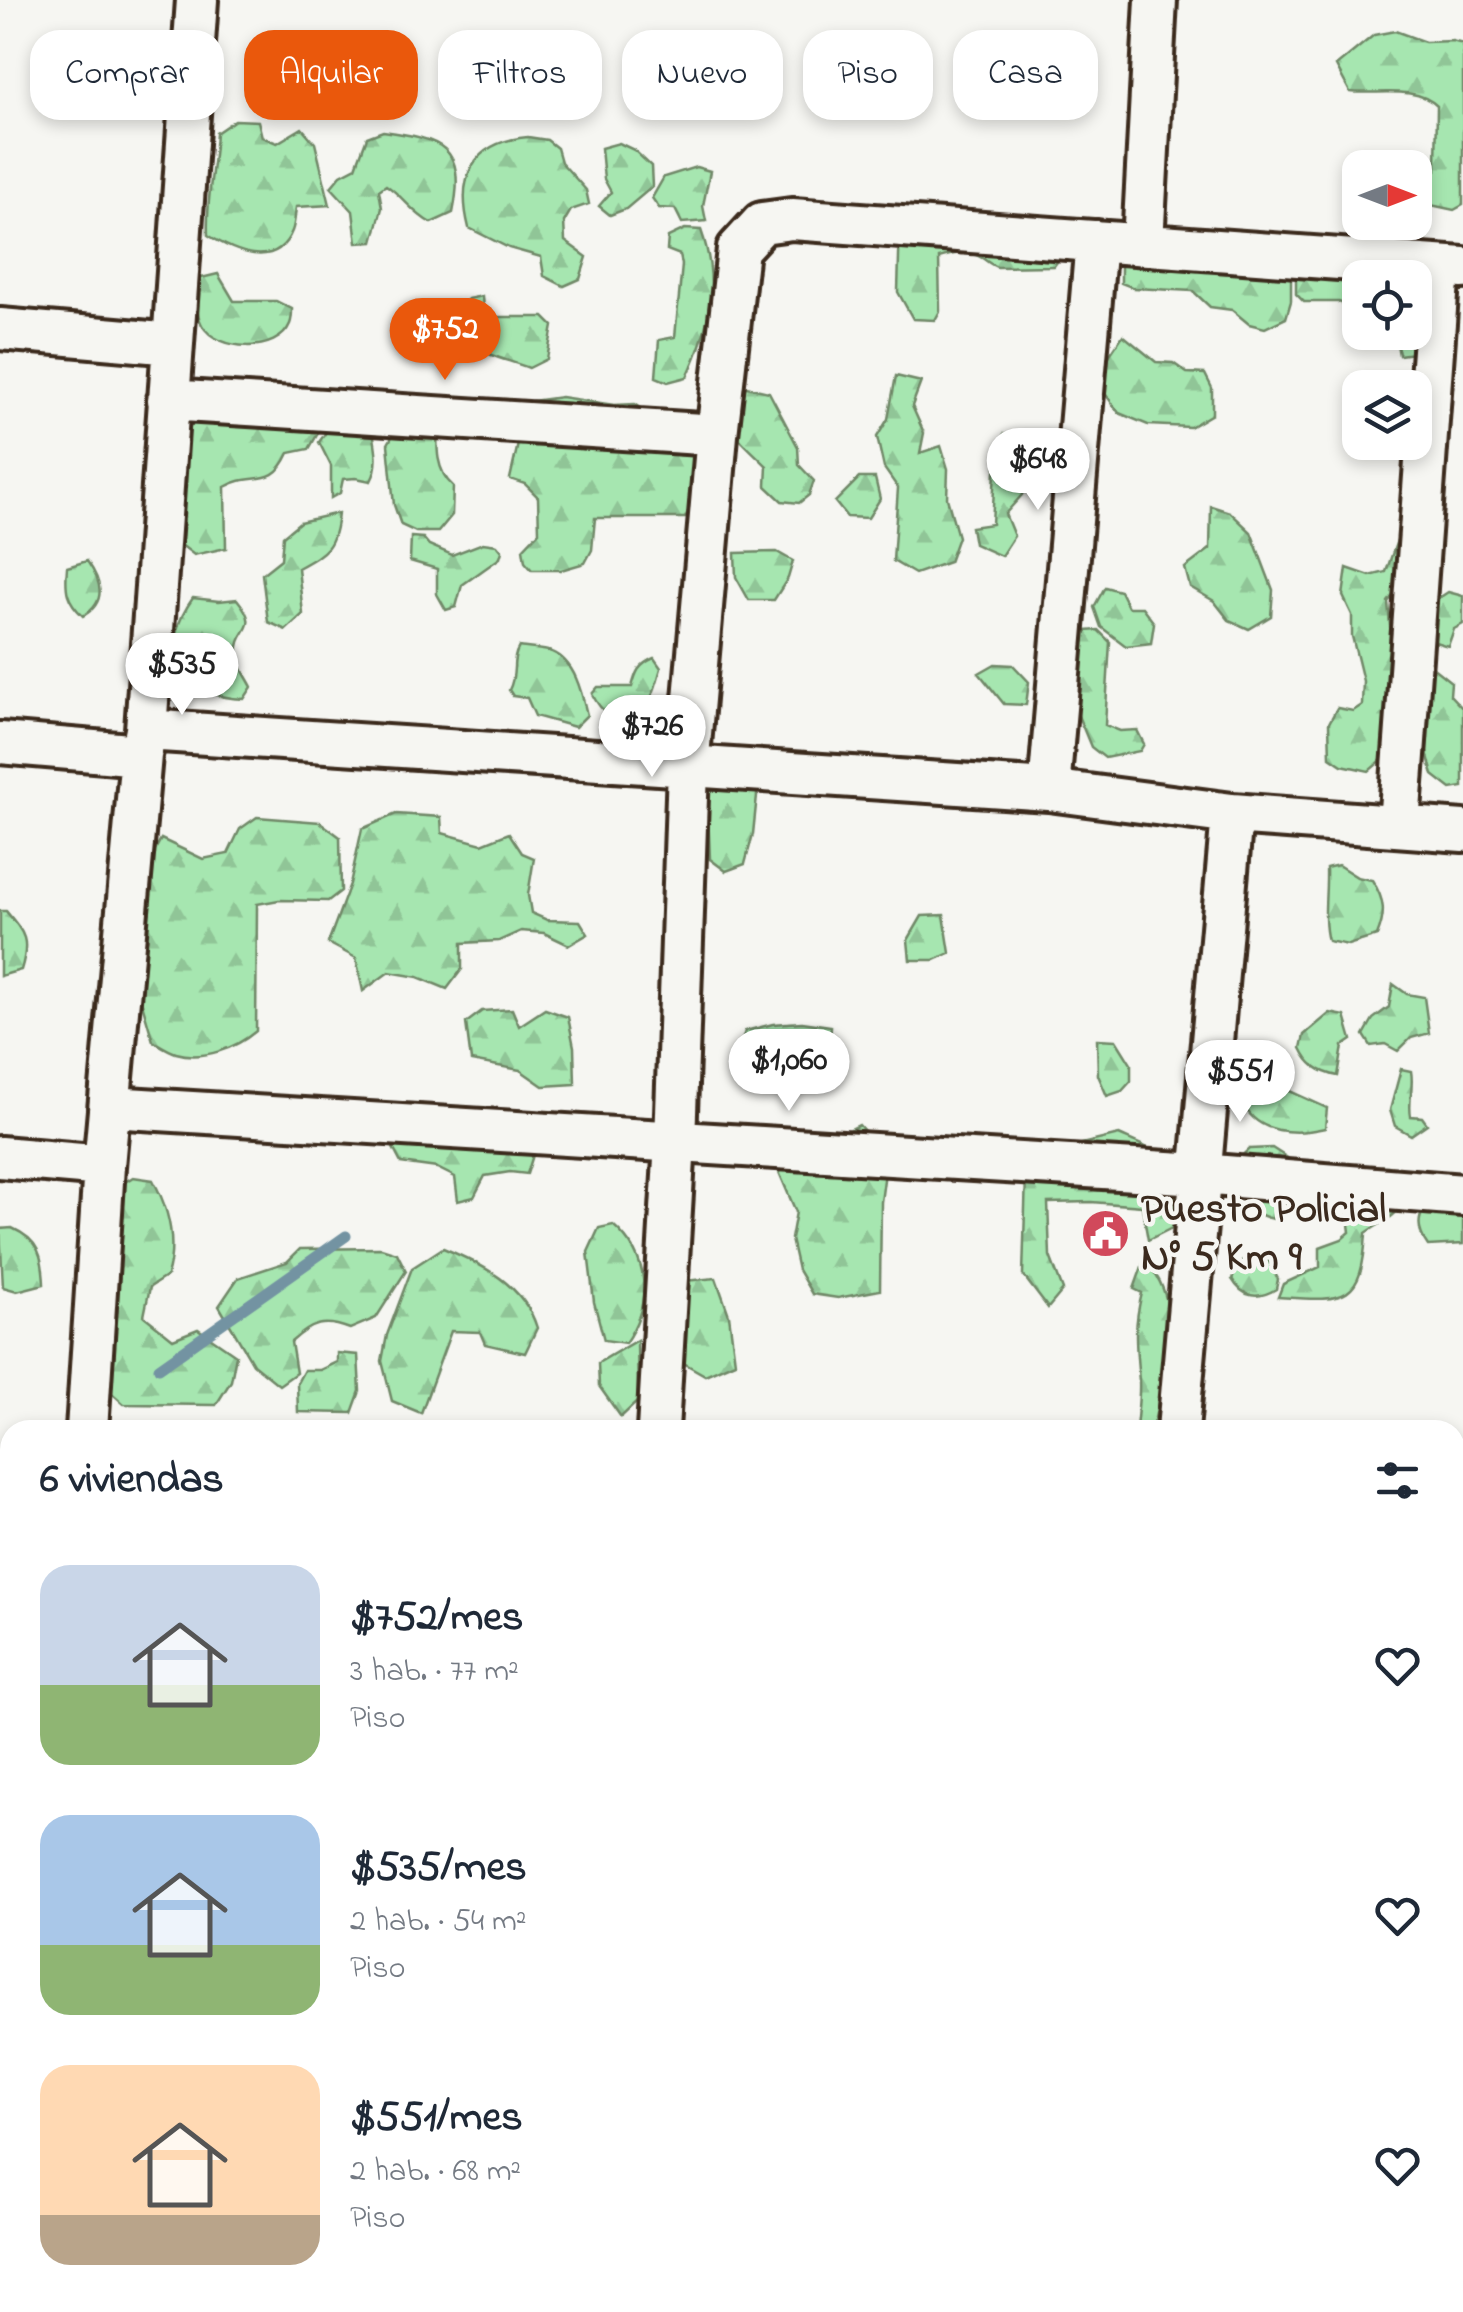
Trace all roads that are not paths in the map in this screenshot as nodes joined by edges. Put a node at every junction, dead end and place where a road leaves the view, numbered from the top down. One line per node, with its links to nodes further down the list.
1 (197, 0): 7 (street)
2 (1156, 0): 4 (street)
3 (1096, 241): 4 (street); 9 (street); 13 (street)
4 (1142, 243): 5 (street)
5 (1451, 268): 15 (street)
6 (0, 329): 7 (street)
7 (173, 344): 8 (street)
8 (168, 400): 9 (street); 10 (street)
9 (717, 435): 12 (street)
10 (144, 742): 11 (street); 12 (street); 17 (street)
11 (0, 743)
12 (688, 768): 13 (street); 18 (street)
13 (1049, 790): 14 (street)
14 (1232, 814): 15 (street); 21 (street)
15 (1399, 825): 16 (street)
16 (1463, 831)
17 (110, 1107): 18 (street); 20 (street)
18 (675, 1142): 21 (street); 24 (street)
19 (0, 1156): 20 (street)
20 (104, 1166): 23 (street)
21 (1200, 1174): 22 (street); 25 (street)
22 (1463, 1195)
23 (88, 1420)
24 (659, 1420)
25 (1179, 1420)

